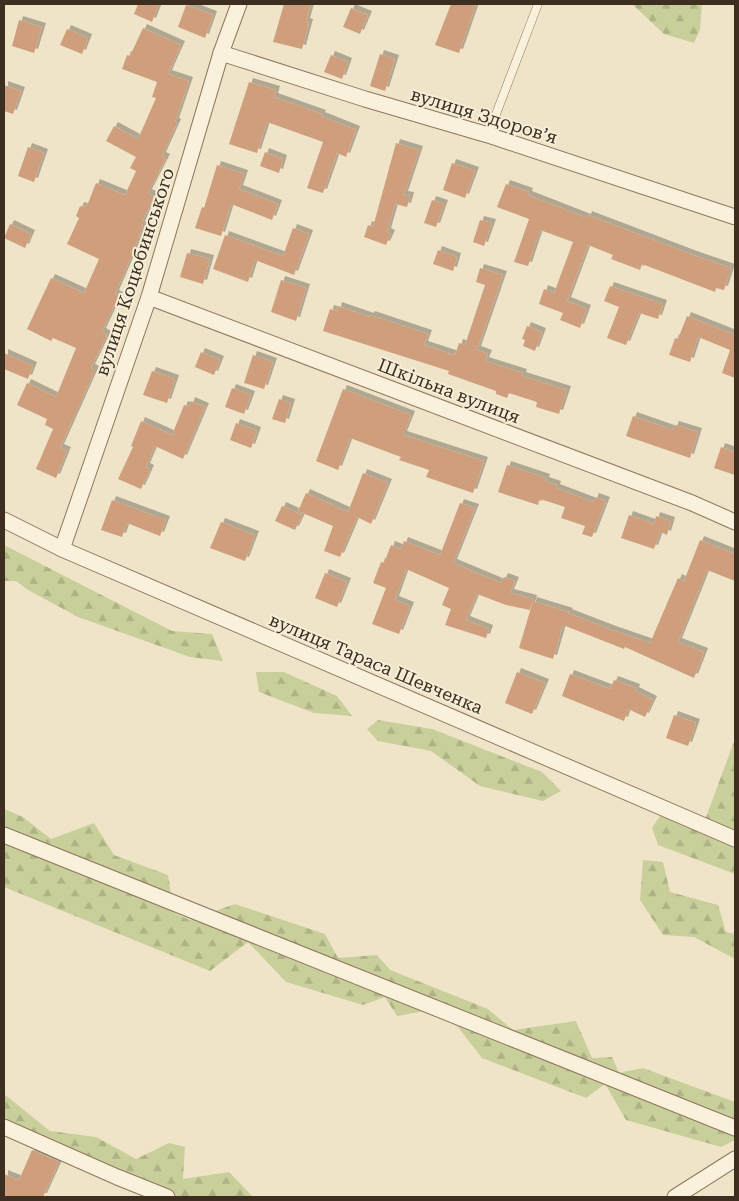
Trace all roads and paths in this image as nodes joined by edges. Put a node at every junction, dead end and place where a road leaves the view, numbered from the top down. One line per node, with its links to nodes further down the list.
1 (239, 4): 3 (street, вулиця Коцюбинського)
2 (538, 4): 4 (lane)
3 (222, 53): 4 (street, вулиця Здоровʼя); 6 (street, вулиця Коцюбинського)
4 (488, 135): 5 (street, вулиця Здоровʼя)
5 (735, 217)
6 (149, 297): 8 (street, Шкільна вулиця); 9 (street, вулиця Коцюбинського)
7 (4, 520): 9 (street, вулиця Тараса Шевченка)
8 (735, 522)
9 (62, 550): 11 (street, вулиця Тараса Шевченка)
10 (4, 835): 13 (street)
11 (735, 839)
12 (4, 1127): 15 (street)
13 (735, 1128)
14 (735, 1159): 16 (street)
15 (167, 1197)
16 (675, 1197)

